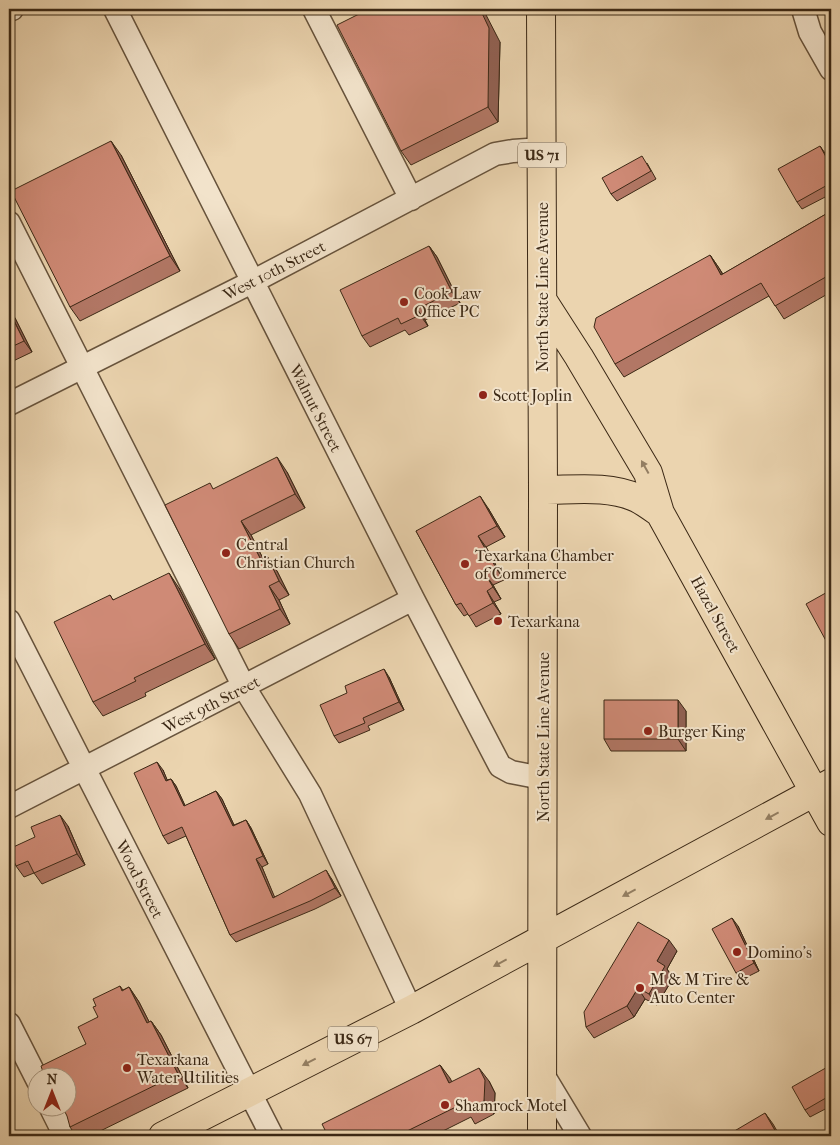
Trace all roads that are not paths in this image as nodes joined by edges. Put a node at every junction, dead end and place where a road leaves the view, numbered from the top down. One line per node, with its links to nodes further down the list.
1 (115, 9): 9 (street, Walnut Street)
2 (314, 9): 7 (street)
3 (541, 9): 6 (main road, North State Line Avenue / US 71)
4 (803, 9): 5 (street)
5 (831, 69)
6 (542, 149): 7 (street, West 10th Street); 10 (main road, North State Line Avenue / US 71)
7 (411, 198): 9 (street, West 10th Street)
8 (9, 222): 11 (street)
9 (252, 282): 11 (street, West 10th Street); 15 (street, Walnut Street)
10 (543, 300): 13 (main road, North State Line Avenue); 14 (main road, one-way to 10)
11 (83, 367): 12 (street, West 10th Street); 17 (street)
12 (9, 404)
13 (543, 490): 14 (main road, Hazel Street); 19 (main road, North State Line Avenue)
14 (660, 513): 20 (main road, Hazel Street)
15 (413, 599): 17 (street, West 9th Street); 19 (street, Walnut Street)
16 (9, 621): 18 (street, Wood Street)
17 (244, 687): 18 (street, West 9th Street); 24 (street)
18 (84, 769): 21 (street, West 9th Street); 28 (street, Wood Street)
19 (542, 778): 23 (main road, North State Line Avenue)
20 (823, 788): 22 (main road, Hazel Street); 23 (main road, US 67, one-way to 23)
21 (9, 807)
22 (831, 822)
23 (542, 940): 24 (main road, US 67, one-way to 24); 27 (main road, North State Line Avenue)
24 (411, 1010): 28 (main road, US 67, one-way to 28)
25 (9, 1024): 26 (street)
26 (31, 1068)
27 (542, 1073): 33 (main road, North State Line Avenue); 34 (street)
28 (250, 1092): 31 (main road, US 67); 32 (street, Wood Street)
29 (56, 1118): 30 (street)
30 (65, 1136)
31 (163, 1136)
32 (272, 1136)
33 (542, 1136)
34 (580, 1136)

